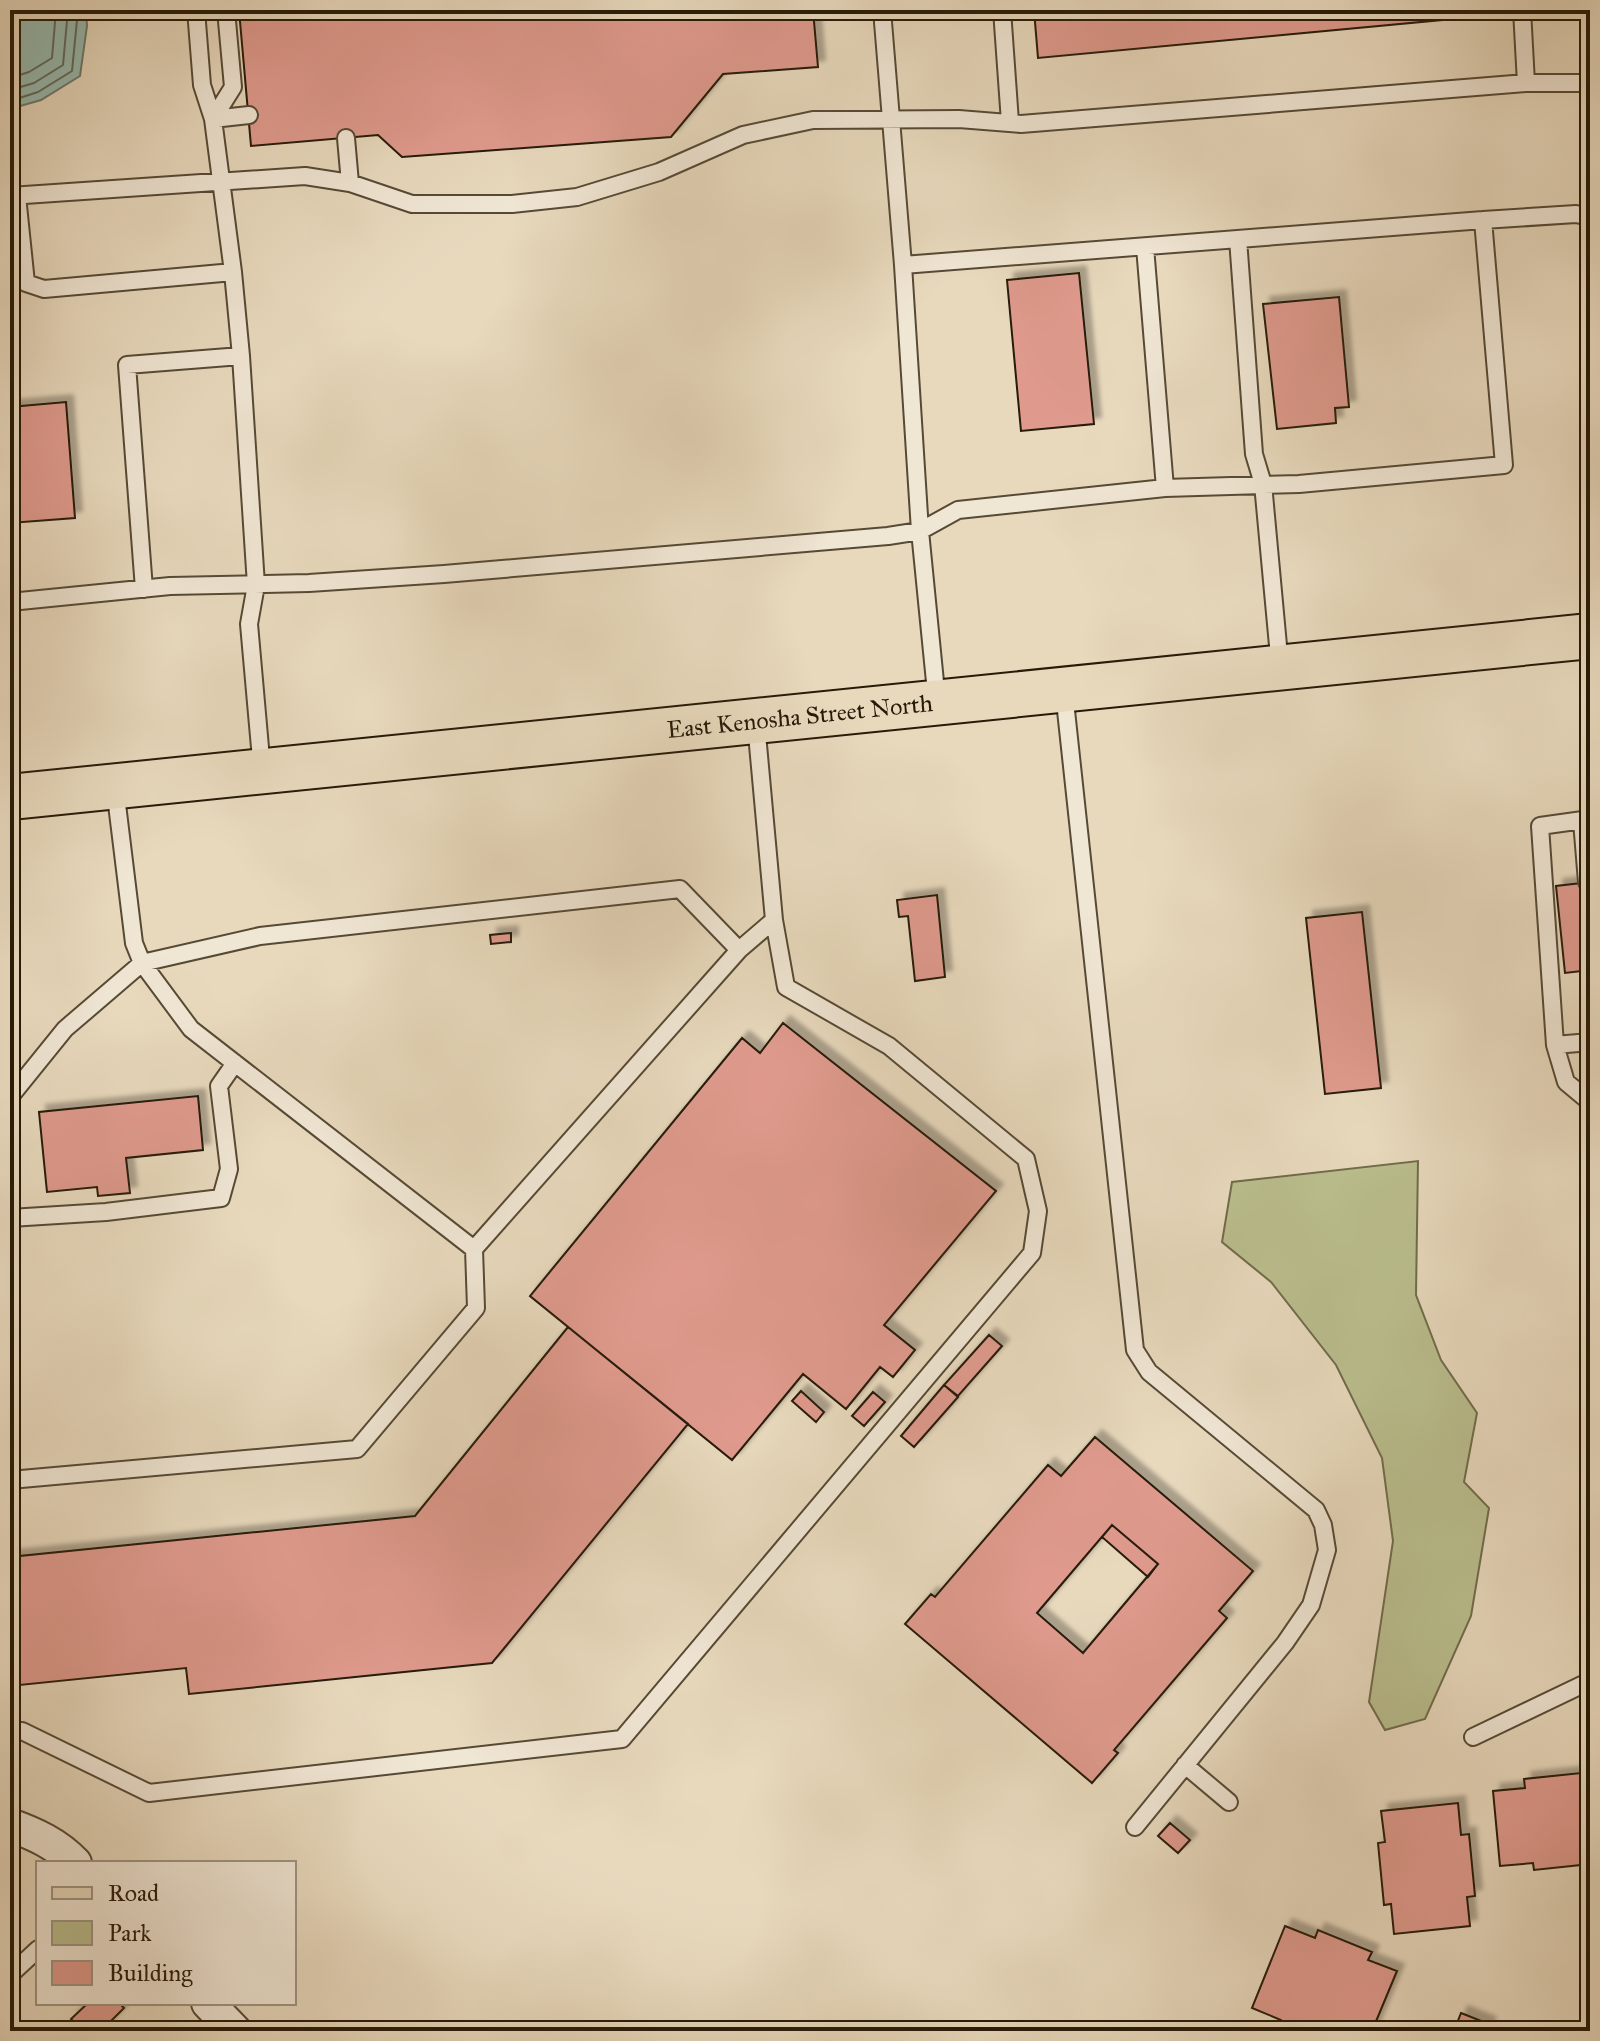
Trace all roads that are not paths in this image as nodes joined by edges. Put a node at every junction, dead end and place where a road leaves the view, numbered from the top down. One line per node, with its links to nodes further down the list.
1 (196, 10): 9 (lane)
2 (226, 10): 9 (lane)
3 (882, 10): 10 (lane)
4 (1002, 10): 11 (lane)
5 (1522, 10): 6 (lane)
6 (1526, 83): 7 (lane); 11 (lane)
7 (1590, 83)
8 (249, 115): 9 (lane)
9 (213, 119): 13 (lane)
10 (890, 120): 11 (lane); 14 (lane); 20 (lane)
11 (1010, 122)
12 (346, 138): 14 (lane)
13 (219, 181): 14 (lane); 15 (lane); 21 (lane)
14 (350, 183)
15 (14, 196): 21 (lane)
16 (1590, 217): 17 (lane)
17 (1483, 220): 18 (lane); 23 (lane)
18 (1238, 239): 19 (lane); 23 (lane)
19 (1145, 247): 20 (lane); 24 (lane)
20 (903, 265): 25 (lane)
21 (233, 272): 22 (lane)
22 (241, 356): 26 (lane); 27 (lane)
23 (1263, 484): 24 (lane); 30 (lane)
24 (1165, 488): 25 (lane)
25 (920, 531): 26 (lane); 32 (lane)
26 (256, 585): 27 (lane); 34 (lane)
27 (144, 589): 28 (lane)
28 (10, 602)
29 (1590, 636): 30 (main road, East Kenosha Street North)
30 (1280, 667): 31 (main road, East Kenosha Street North)
31 (1064, 690): 32 (main road, East Kenosha Street North); 53 (lane)
32 (937, 703): 33 (main road, East Kenosha Street North)
33 (755, 721): 34 (main road, East Kenosha Street North); 39 (lane)
34 (262, 771): 35 (main road, East Kenosha Street North)
35 (115, 787): 36 (main road, East Kenosha Street North); 41 (lane)
36 (10, 797)
37 (1586, 820): 38 (lane); 43 (lane)
38 (1587, 882)
39 (774, 920): 40 (lane); 51 (lane)
40 (739, 950): 41 (lane); 48 (lane)
41 (142, 963): 44 (lane); 45 (lane)
42 (1590, 1042): 43 (lane)
43 (1555, 1045): 46 (lane)
44 (235, 1063): 47 (lane); 48 (lane)
45 (10, 1097)
46 (1590, 1102)
47 (10, 1218)
48 (474, 1249): 49 (lane)
49 (10, 1480)
50 (1590, 1681): 52 (lane)
51 (10, 1732)
52 (1473, 1737)
53 (1185, 1765): 54 (lane); 56 (lane)
54 (1229, 1802)
55 (10, 1825): 57 (street)
56 (1135, 1827)
57 (73, 1861)
58 (36, 1951): 59 (lane)
59 (10, 1975)
60 (210, 2005): 61 (street)
61 (235, 2031)

